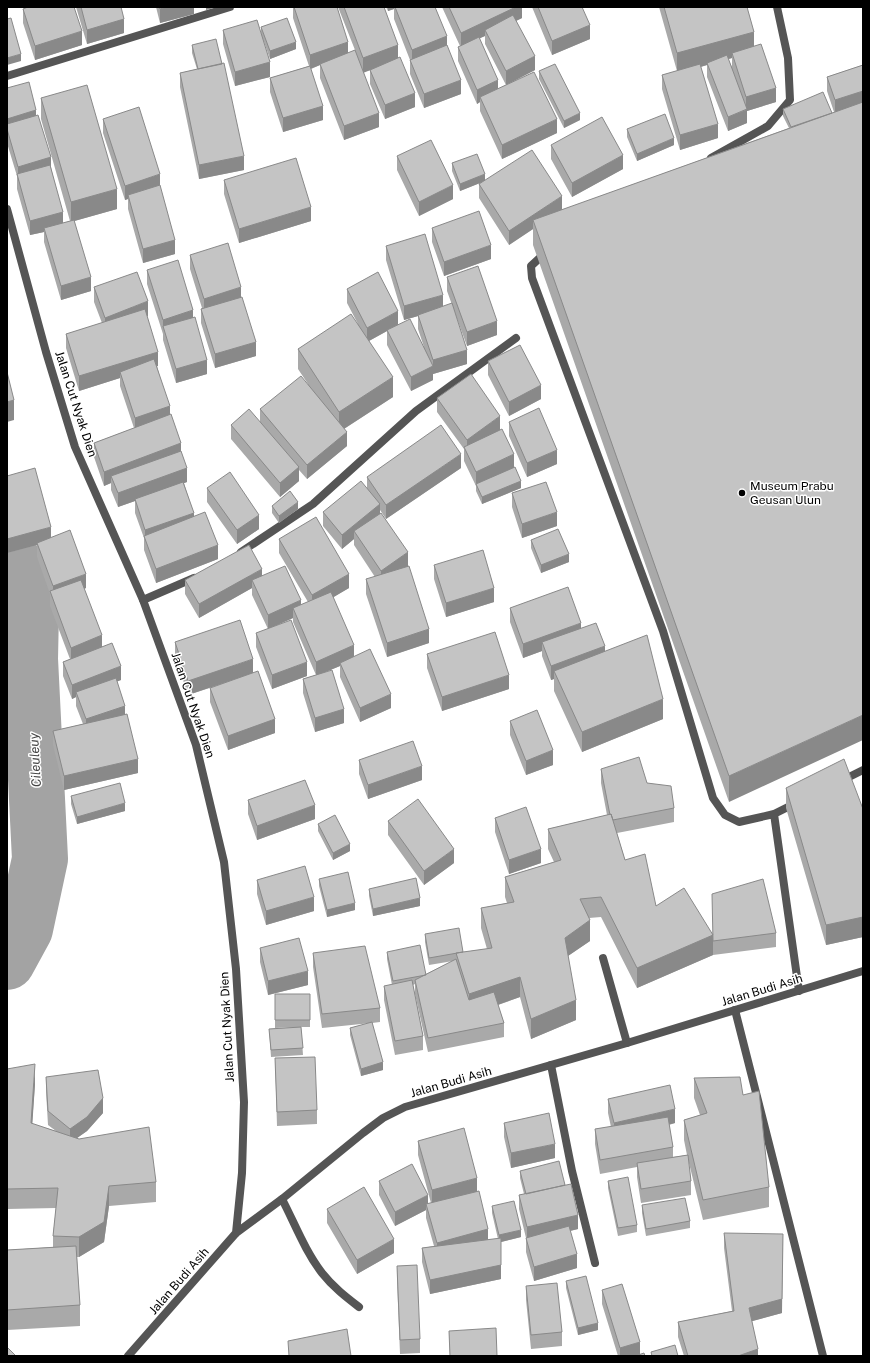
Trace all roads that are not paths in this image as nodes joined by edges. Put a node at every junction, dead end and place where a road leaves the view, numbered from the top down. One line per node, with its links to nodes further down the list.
1 (230, 7): 3 (street)
2 (777, 7): 4 (street)
3 (7, 76)
4 (704, 162)
5 (7, 208): 10 (street, Jalan Cut Nyak Dien)
6 (550, 250): 14 (street)
7 (516, 338): 8 (street)
8 (234, 557)
9 (201, 574): 10 (street)
10 (143, 600): 22 (street, Jalan Cut Nyak Dien)
11 (863, 770): 12 (street)
12 (831, 786)
13 (799, 802): 14 (street)
14 (774, 814): 17 (street)
15 (603, 958): 19 (street)
16 (863, 971): 17 (street, Jalan Budi Asih)
17 (799, 991): 18 (street, Jalan Budi Asih)
18 (735, 1010): 19 (street, Jalan Budi Asih); 26 (street)
19 (627, 1043): 20 (street, Jalan Budi Asih)
20 (551, 1065): 21 (street, Jalan Budi Asih); 23 (street)
21 (282, 1199): 22 (street, Jalan Budi Asih); 24 (street)
22 (236, 1233): 25 (street, Jalan Budi Asih)
23 (595, 1263)
24 (359, 1307)
25 (128, 1356)
26 (823, 1356)

